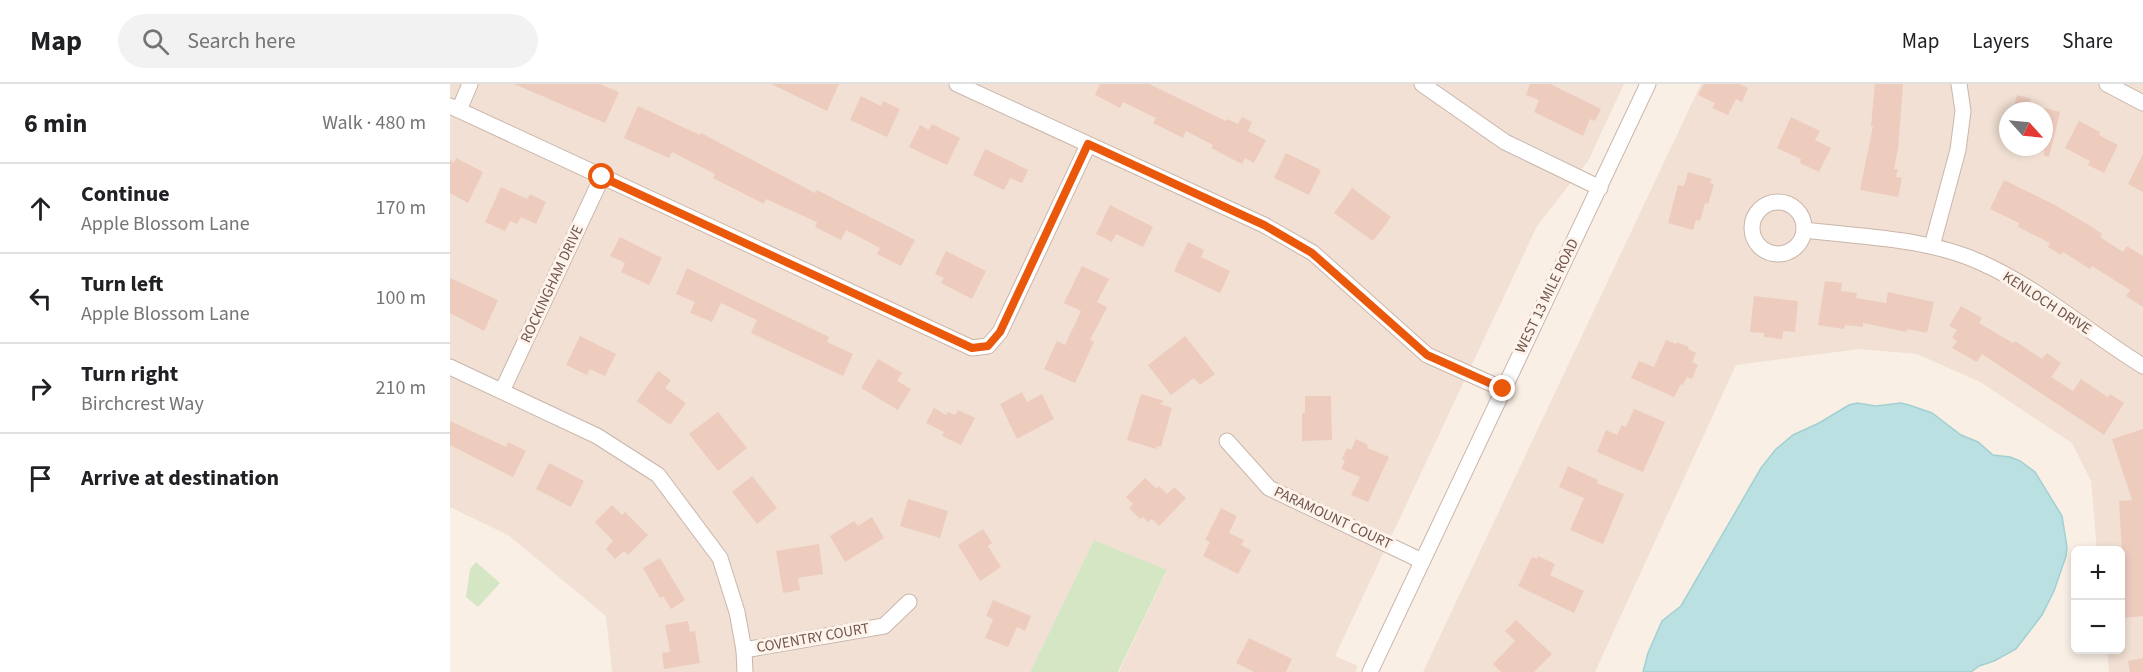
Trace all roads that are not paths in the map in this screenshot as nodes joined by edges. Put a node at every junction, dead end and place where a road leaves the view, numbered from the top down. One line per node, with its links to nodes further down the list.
1 (470, 84): 8 (street)
2 (957, 84): 9 (street)
3 (1422, 84): 11 (street)
4 (1648, 84): 11 (street, WEST 13 MILE ROAD)
5 (1959, 84): 13 (street)
6 (2107, 84): 7 (street)
7 (2143, 103)
8 (454, 108): 10 (street)
9 (1088, 144): 10 (street); 16 (street)
10 (602, 177): 17 (street, ROCKINGHAM DRIVE)
11 (1600, 188): 16 (street, WEST 13 MILE ROAD)
12 (1804, 230): 13 (street, KENLOCH DRIVE)
13 (1932, 246): 14 (street, KENLOCH DRIVE)
14 (2143, 366)
15 (450, 367): 17 (street)
16 (1503, 389): 19 (street, WEST 13 MILE ROAD)
17 (502, 391): 21 (street)
18 (1227, 441): 19 (street, PARAMOUNT COURT)
19 (1422, 561): 23 (street, WEST 13 MILE ROAD)
20 (909, 602): 21 (street, COVENTRY COURT)
21 (744, 650): 22 (street)
22 (745, 672)
23 (1370, 672)

